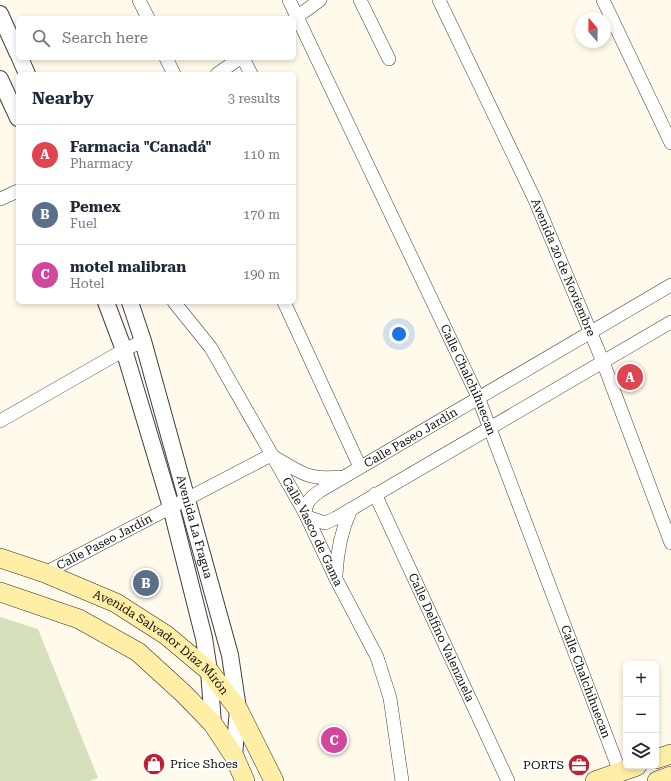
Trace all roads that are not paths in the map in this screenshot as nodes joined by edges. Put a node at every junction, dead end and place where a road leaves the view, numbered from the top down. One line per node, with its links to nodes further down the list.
1 (139, 0): 8 (street)
2 (289, 0): 9 (street, Calle Chalchihuecan)
3 (320, 0): 10 (street)
4 (360, 0): 13 (street)
5 (439, 0): 33 (street, Avenida 20 de Noviembre)
6 (603, 0): 24 (street)
7 (0, 14): 12 (street)
8 (147, 16)
9 (294, 16)
10 (296, 17)
11 (296, 20): 37 (street, Calle Chalchihuecan)
12 (16, 50)
13 (389, 59)
14 (21, 60): 18 (street)
15 (167, 60): 19 (street)
16 (238, 60): 20 (street)
17 (242, 60): 21 (street)
18 (26, 72)
19 (173, 72)
20 (220, 72)
21 (250, 72)
22 (0, 79): 23 (street)
23 (16, 114)
24 (671, 143)
25 (16, 192): 26 (street)
26 (0, 199)
27 (671, 285): 33 (street, Calle Paseo Jardín)
28 (107, 304): 35 (street, Avenida La Fragua)
29 (131, 304): 34 (street, Avenida La Fragua)
30 (176, 304): 40 (street, Calle Vasco de Gama)
31 (285, 304): 41 (street)
32 (671, 322): 36 (street)
33 (590, 332): 36 (street, Avenida 20 de Noviembre); 37 (street, Calle Paseo Jardín)
34 (143, 341): 35 (street); 44 (street, Avenida La Fragua)
35 (124, 350): 38 (street); 45 (street, Avenida La Fragua)
36 (603, 362): 39 (street); 48 (street, Avenida 20 de Noviembre)
37 (478, 397): 39 (street, Calle Chalchihuecan); 41 (street, Calle Paseo Jardín)
38 (0, 421)
39 (490, 428): 43 (street); 60 (street, Calle Chalchihuecan)
40 (270, 455): 42 (street); 44 (street, Calle Paseo Jardín); 47 (street, Calle Vasco de Gama)
41 (360, 467): 42 (street, Calle Paseo Jardín)
42 (344, 476): 47 (street, Calle Paseo Jardín)
43 (375, 494): 46 (street); 65 (street, Calle Delfino Valenzuela)
44 (188, 499): 45 (street, Calle Paseo Jardín); 54 (street, Avenida La Fragua)
45 (171, 508): 50 (street, Calle Paseo Jardín); 53 (street, Avenida La Fragua)
46 (351, 509): 47 (street); 51 (street)
47 (306, 515): 51 (street, Calle Vasco de Gama)
48 (671, 543)
49 (0, 558): 50 (main road, Avenida Salvador Díaz Mirón)
50 (45, 573): 53 (main road, Avenida Salvador Díaz Mirón)
51 (336, 579): 64 (street, Calle Vasco de Gama)
52 (0, 592): 55 (main road, Avenida Salvador Díaz Mirón)
53 (209, 671): 54 (main road, Avenida Salvador Díaz Mirón); 55 (street, Avenida La Fragua)
54 (238, 709): 57 (street, Avenida La Fragua); 63 (main road, Avenida Salvador Díaz Mirón)
55 (213, 724): 57 (main road, Avenida Salvador Díaz Mirón)
56 (671, 754): 58 (main road)
57 (234, 756): 62 (main road, Avenida Salvador Díaz Mirón)
58 (659, 758)
59 (628, 769): 60 (main road)
60 (620, 772): 66 (main road)
61 (671, 776): 67 (main road)
62 (245, 781)
63 (274, 781)
64 (402, 781)
65 (508, 781)
66 (594, 781)
67 (657, 781)

